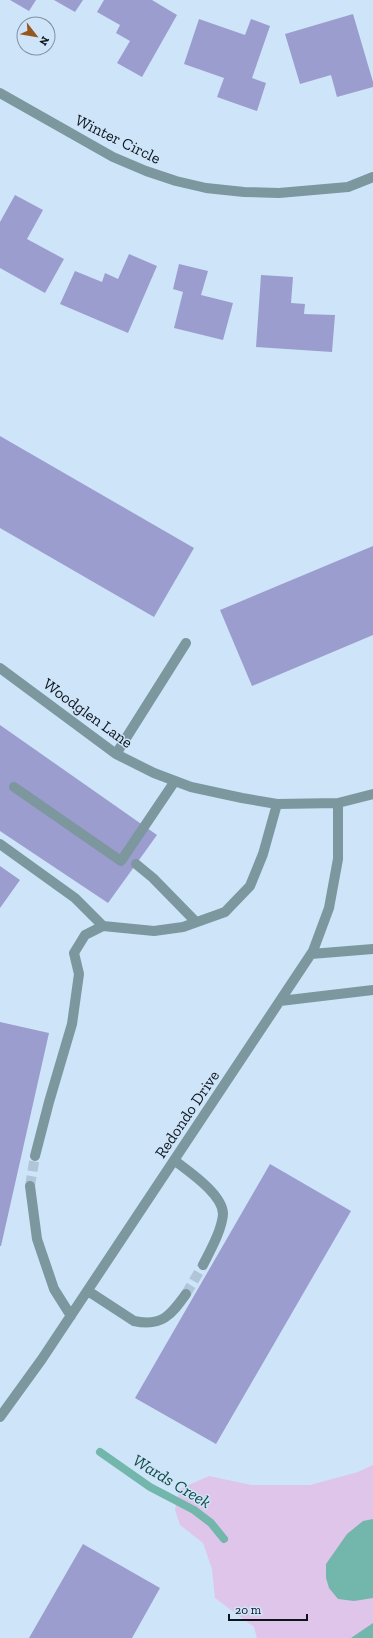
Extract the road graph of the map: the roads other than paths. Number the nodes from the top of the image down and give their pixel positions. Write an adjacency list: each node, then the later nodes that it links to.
1 (0, 92): 2 (street, Winter Circle)
2 (373, 177)
3 (186, 643): 5 (street)
4 (0, 668): 5 (street, Woodglen Lane)
5 (116, 754): 6 (street, Woodglen Lane)
6 (175, 781): 7 (street); 10 (street, Woodglen Lane)
7 (14, 787)
8 (373, 794): 9 (street, Woodglen Lane)
9 (338, 803): 10 (street, Woodglen Lane); 16 (street, Redondo Drive)
10 (278, 804): 13 (street)
11 (0, 844): 14 (street)
12 (136, 864): 13 (street)
13 (196, 922): 14 (street)
14 (103, 926): 19 (street)
15 (373, 949): 16 (street)
16 (311, 954): 18 (street, Redondo Drive)
17 (373, 990): 18 (street)
18 (280, 1001): 20 (street, Redondo Drive)
19 (35, 1156)
20 (174, 1160): 22 (street); 23 (street, Redondo Drive)
21 (30, 1186): 25 (street)
22 (203, 1265)
23 (88, 1290): 24 (street); 25 (street, Redondo Drive)
24 (186, 1294)
25 (71, 1316): 26 (street, Redondo Drive)
26 (0, 1417)

